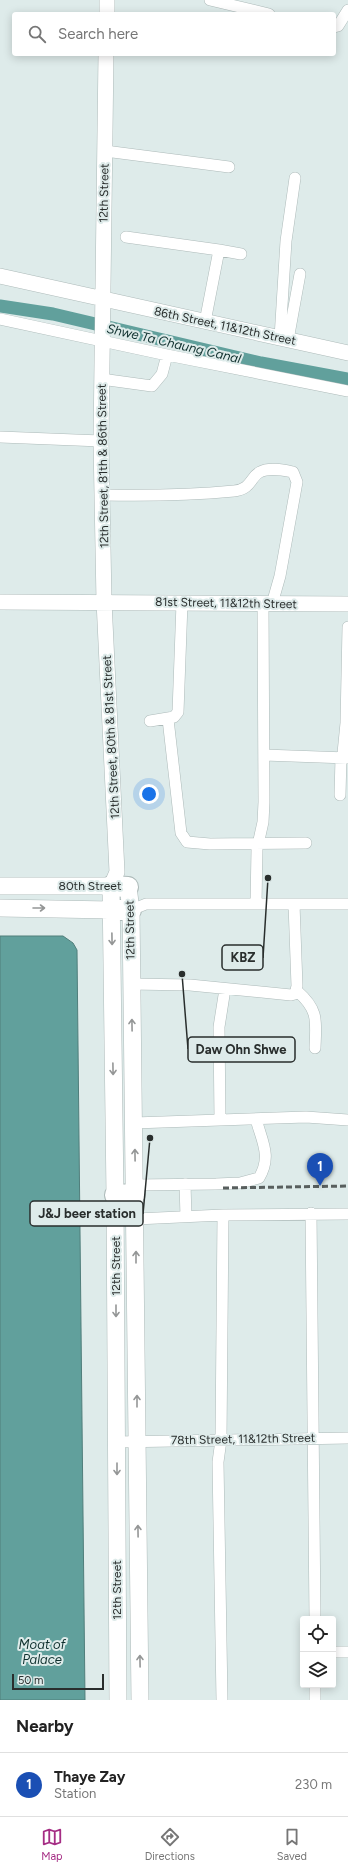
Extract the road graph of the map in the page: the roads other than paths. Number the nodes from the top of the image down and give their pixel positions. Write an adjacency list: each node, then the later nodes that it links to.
1 (107, 0): 4 (main road)
2 (210, 0): 5 (street)
3 (348, 10): 6 (street)
4 (107, 12)
5 (261, 12)
6 (336, 26)
7 (106, 56): 8 (main road, 12th Street)
8 (105, 151): 9 (street); 16 (main road, 12th Street)
9 (229, 167)
10 (296, 178): 20 (street)
11 (126, 237): 12 (street)
12 (219, 250): 13 (street); 18 (street)
13 (241, 254)
14 (300, 274): 20 (street)
15 (0, 276): 16 (main road, 86th Street, 11&12th Street)
16 (103, 299): 18 (main road, 86th Street, 11&12th Street); 19 (main road, 12th Street)
17 (0, 319): 19 (street)
18 (205, 322): 20 (main road, 86th Street, 11&12th Street)
19 (102, 330): 22 (street); 23 (main road, 12th Street, 81th & 86th Street)
20 (284, 339): 21 (main road, 86th Street, 11&12th Street)
21 (348, 353)
22 (167, 355): 23 (street); 24 (street)
23 (102, 379): 26 (main road, 12th Street, 81th & 86th Street)
24 (348, 391)
25 (0, 437): 26 (street)
26 (101, 441): 27 (main road, 12th Street, 81th & 86th Street)
27 (103, 495): 28 (main road, 12th Street, 81th & 86th Street); 31 (street)
28 (104, 601): 29 (main road, 81st Street, 11&12th Street); 30 (main road, 81st Street, 11&12th Street); 41 (main road, 12th Street, 80th & 81st Street)
29 (0, 602)
30 (182, 603): 31 (main road, 81st Street, 11&12th Street); 34 (street)
31 (268, 604): 32 (main road, 81st Street, 11&12th Street); 36 (street)
32 (348, 604)
33 (348, 627): 37 (street)
34 (168, 719): 35 (street); 39 (street)
35 (150, 721)
36 (264, 755): 37 (street); 39 (street)
37 (344, 758): 38 (street)
38 (340, 795)
39 (259, 842): 40 (street); 43 (street)
40 (306, 843)
41 (119, 882): 42 (main road, 80th Street); 46 (main road, 12th Street); 48 (main road, 12th Street)
42 (0, 886)
43 (256, 904): 44 (street); 46 (street)
44 (294, 904): 45 (street); 51 (street)
45 (348, 904)
46 (139, 907): 48 (highway, 80th Street); 49 (main road, 12th Street)
47 (0, 908): 48 (main road, 80th Street, one-way to 48)
48 (111, 910): 59 (main road, 12th Street, one-way to 59)
49 (131, 984): 50 (street); 56 (main road, 12th Street, one-way to 49)
50 (225, 989): 51 (street); 54 (street)
51 (297, 991): 52 (street)
52 (315, 1048)
53 (256, 1119): 54 (street); 55 (street); 57 (street)
54 (220, 1120): 56 (street)
55 (348, 1120)
56 (134, 1123): 58 (main road, 12th Street, one-way to 56)
57 (185, 1184): 58 (street); 63 (street)
58 (135, 1189): 59 (highway); 64 (main road, 12th Street)
59 (115, 1196): 69 (main road, 12th Street, one-way to 69)
60 (311, 1213): 61 (street); 62 (street); 65 (street)
61 (223, 1214): 63 (street); 67 (street)
62 (348, 1214)
63 (186, 1216): 64 (street)
64 (136, 1219): 68 (main road, 12th Street, one-way to 64)
65 (315, 1438): 66 (street, 78th Street, 11&12th Street); 67 (street, 78th Street, 11&12th Street); 70 (street)
66 (348, 1438)
67 (221, 1440): 68 (street, 78th Street, 11&12th Street); 76 (street)
68 (138, 1441): 69 (street, 78th Street, 11&12th Street); 75 (main road, 12th Street, one-way to 68)
69 (117, 1442): 74 (main road, 12th Street, one-way to 74)
70 (315, 1616)
71 (336, 1652): 72 (street)
72 (348, 1652)
73 (315, 1688): 77 (street)
74 (118, 1700)
75 (140, 1700)
76 (222, 1700)
77 (315, 1700)

